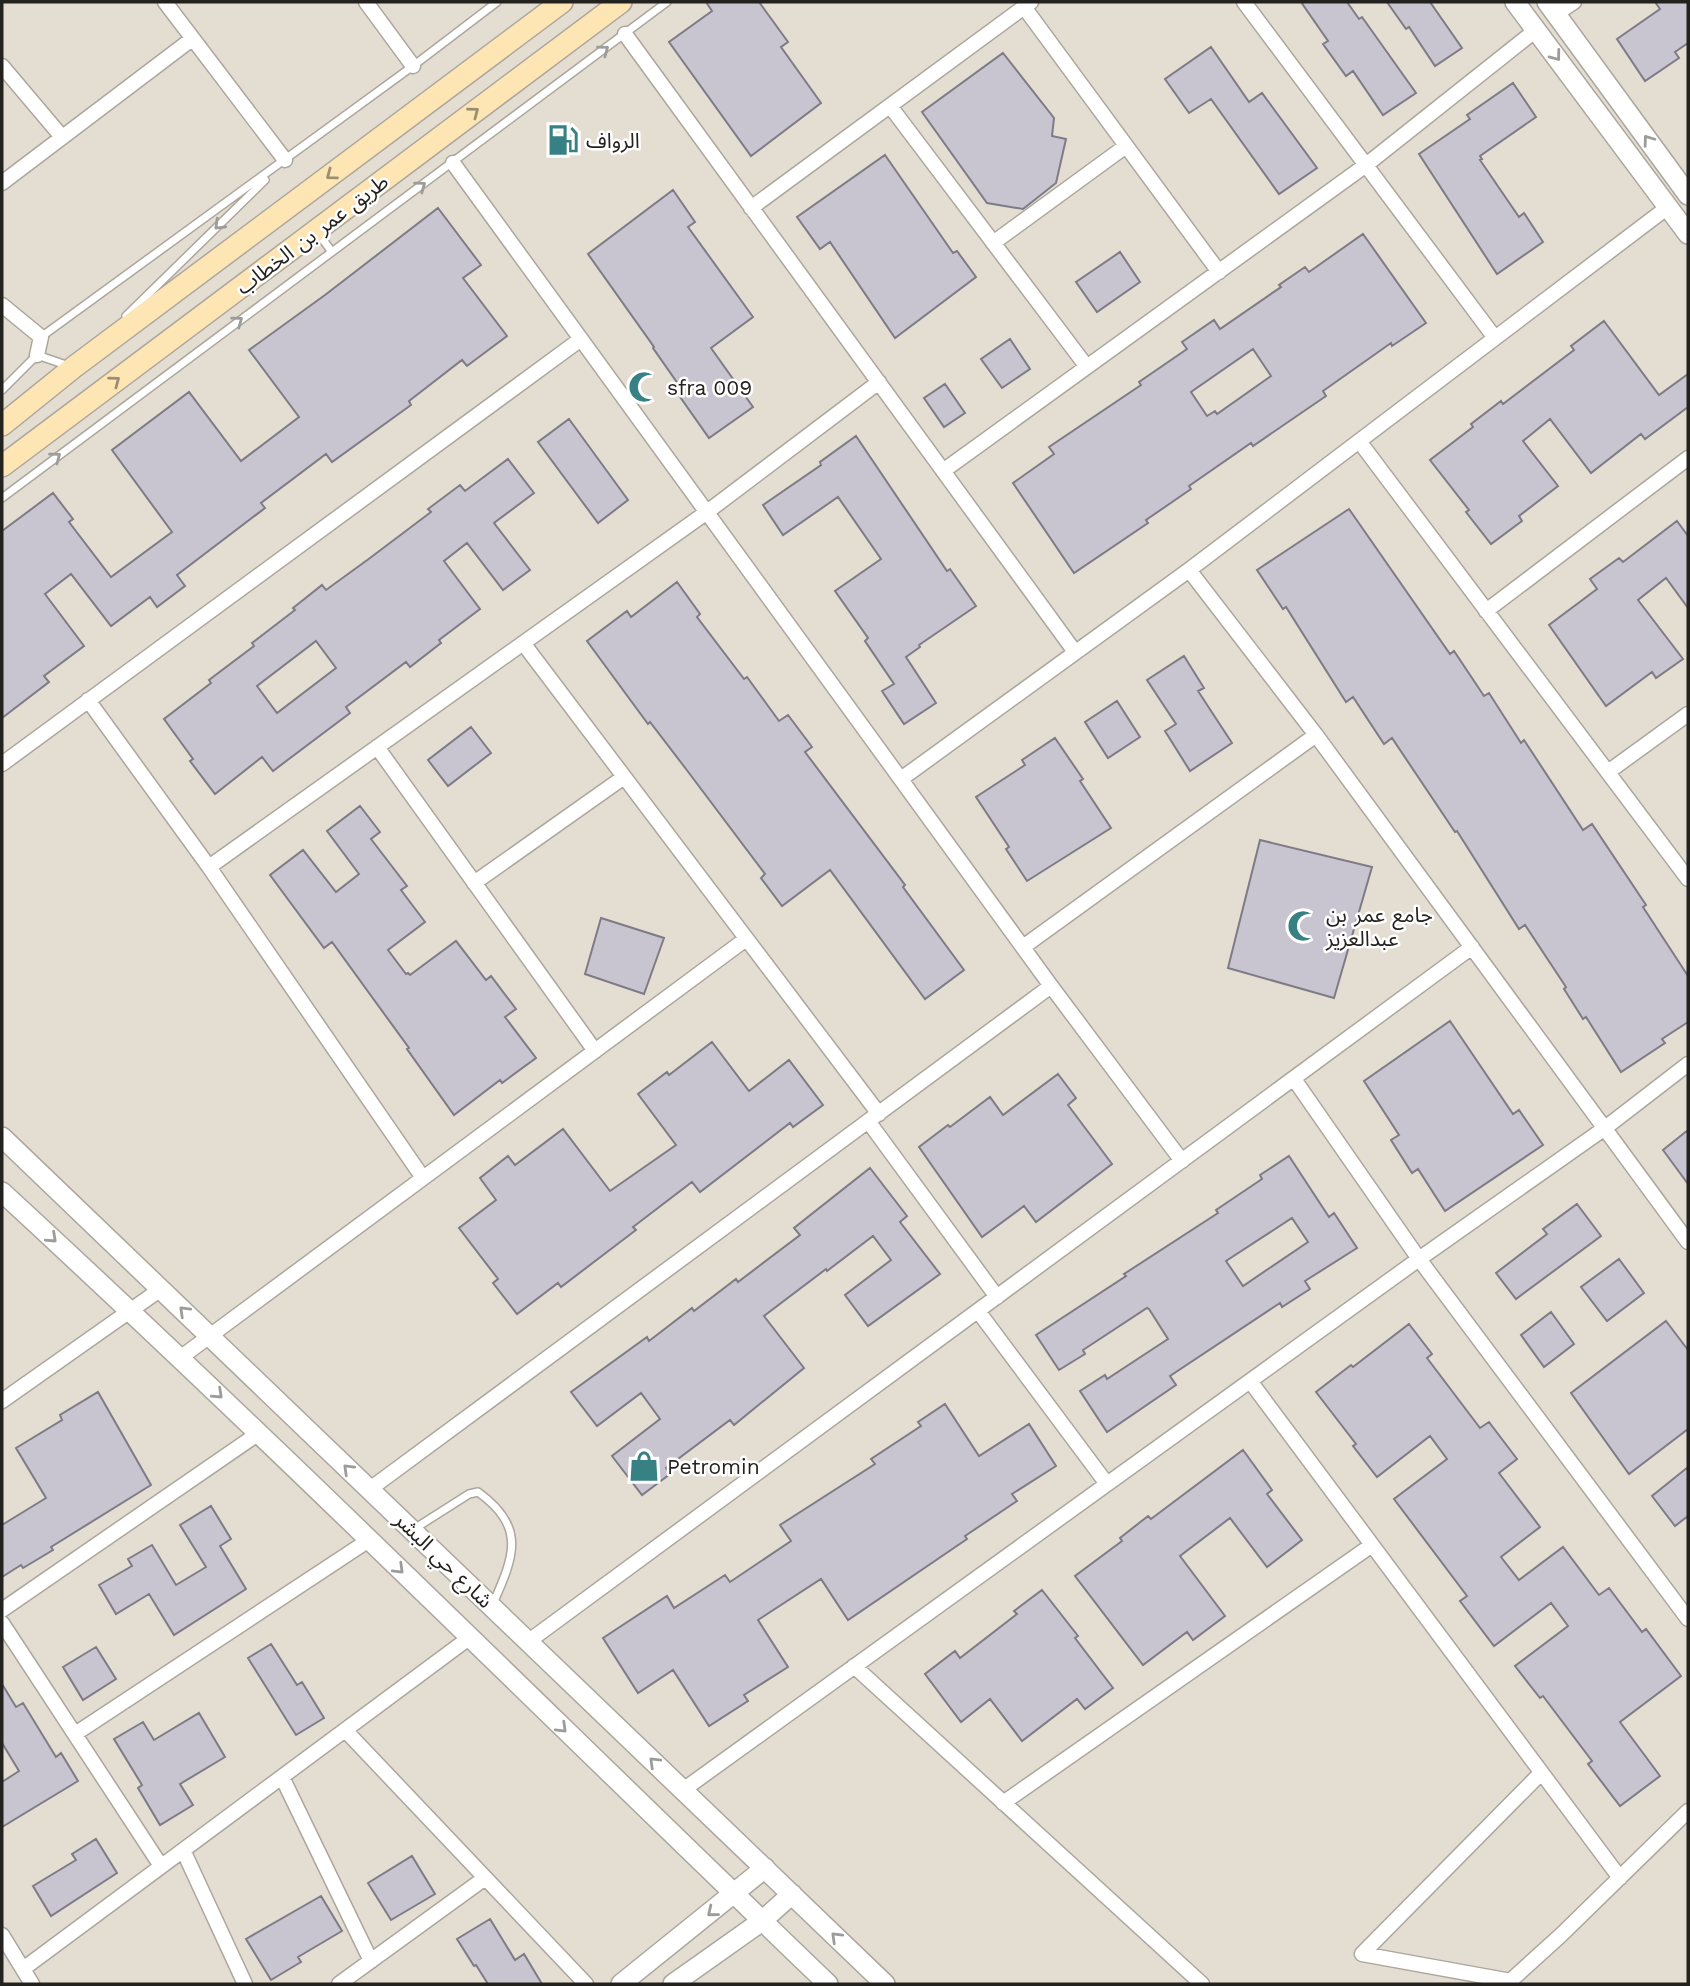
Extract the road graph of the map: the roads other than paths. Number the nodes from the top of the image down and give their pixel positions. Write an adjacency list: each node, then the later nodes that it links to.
1 (164, 2): 14 (street)
2 (366, 2): 16 (street)
3 (497, 2): 16 (lane)
4 (562, 2): 37 (main road, طريق عمر بن الخطاب, one-way to 37)
5 (621, 2): 27 (main road, طريق عمر بن الخطاب, one-way to 5)
6 (667, 2): 13 (lane)
7 (1244, 2): 22 (street)
8 (1515, 2): 12 (street)
9 (1574, 2): 11 (street)
10 (1027, 4): 17 (street); 19 (street)
11 (1551, 8): 24 (street, one-way to 11)
12 (1536, 30): 22 (street); 25 (street, one-way to 25)
13 (625, 34): 21 (lane, one-way to 13); 26 (street)
14 (192, 38): 18 (street); 20 (street)
15 (2, 66): 18 (street)
16 (413, 66): 20 (lane)
17 (890, 106): 26 (street); 29 (street)
18 (62, 137): 23 (street)
19 (1126, 146): 29 (street); 31 (street)
20 (285, 160): 33 (lane); 37 (lane, one-way to 37)
21 (453, 163): 30 (lane, one-way to 21); 35 (street)
22 (1366, 165): 31 (street); 34 (street)
23 (2, 183)
24 (1687, 191)
25 (1668, 206): 28 (street); 34 (street)
26 (751, 208): 39 (street)
27 (317, 231): 30 (lane); 44 (main road, طريق عمر بن الخطاب, one-way to 27)
28 (1688, 234)
29 (993, 243): 38 (street)
30 (331, 252): 46 (lane, one-way to 30)
31 (1219, 272): 38 (street)
32 (2, 304): 33 (street)
33 (41, 338): 36 (street)
34 (1495, 338): 42 (street)
35 (581, 339): 47 (street); 52 (street)
36 (37, 355): 37 (lane); 40 (lane)
37 (74, 367): 41 (main road, طريق عمر بن الخطاب)
38 (1087, 367): 45 (street)
39 (879, 382): 45 (street); 47 (street)
40 (2, 390)
41 (2, 425)
42 (1359, 441): 48 (street); 49 (street)
43 (1688, 457): 49 (street)
44 (2, 466)
45 (943, 471): 51 (street)
46 (2, 498)
47 (707, 512): 50 (street); 59 (street)
48 (1189, 570): 51 (street); 54 (street)
49 (1486, 611): 57 (street)
50 (523, 643): 55 (street); 58 (street)
51 (1075, 652): 59 (street)
52 (88, 701): 56 (street); 60 (street)
53 (1688, 714): 57 (street)
54 (1316, 735): 64 (street); 65 (street)
55 (377, 747): 60 (street); 62 (street)
56 (2, 764)
57 (1608, 772): 61 (street)
58 (624, 777): 62 (street); 63 (street)
59 (901, 779): 64 (street)
60 (209, 867): 74 (street)
61 (1688, 877)
62 (474, 883): 67 (street)
63 (746, 939): 67 (street); 70 (street)
64 (1023, 947): 66 (street)
65 (1472, 947): 69 (street); 71 (street)
66 (1051, 986): 70 (street); 73 (street)
67 (595, 1051): 74 (street)
68 (1688, 1064): 71 (street)
69 (1294, 1079): 73 (street); 77 (street)
70 (873, 1118): 79 (street); 88 (street)
71 (1605, 1128): 76 (street); 77 (street)
72 (2, 1137): 78 (street, شارع حي البشر)
73 (1182, 1161): 79 (street)
74 (423, 1178): 82 (street)
75 (2, 1192): 80 (street, one-way to 80)
76 (1688, 1242)
77 (1419, 1259): 84 (street); 94 (street)
78 (161, 1289): 80 (street); 82 (street, شارع حي البشر, one-way to 78)
79 (996, 1297): 81 (street)
80 (131, 1311): 83 (street); 85 (street)
81 (978, 1311): 87 (street); 97 (street)
82 (209, 1335): 83 (street); 88 (street, شارع حي البشر, one-way to 82)
83 (180, 1358): 86 (street, one-way to 86)
84 (1250, 1381): 87 (street); 91 (street)
85 (2, 1401)
86 (259, 1433): 90 (street); 93 (street)
87 (1107, 1484): 98 (street)
88 (370, 1489): 89 (street, شارع حي البشر)
89 (412, 1530): 92 (street, شارع حي البشر); 92 (lane)
90 (369, 1540): 96 (street, one-way to 96); 100 (street)
91 (1373, 1545): 101 (street); 104 (street)
92 (492, 1606): 97 (street, شارع حي البشر)
93 (2, 1610)
94 (1688, 1619)
95 (2, 1623): 100 (street)
96 (469, 1638): 99 (street); 112 (street, one-way to 112)
97 (529, 1641): 103 (street, شارع حي البشر, one-way to 97)
98 (854, 1667): 103 (street); 104 (street)
99 (345, 1730): 102 (street); 109 (street)
100 (75, 1734): 107 (street)
101 (1541, 1773): 110 (street); 117 (street)
102 (282, 1777): 106 (street); 115 (street)
103 (682, 1790): 108 (street, شارع حي البشر)
104 (1003, 1803): 126 (street)
105 (1688, 1811): 110 (street)
106 (183, 1850): 107 (street); 119 (street)
107 (162, 1866): 116 (street)
108 (765, 1868): 111 (street, شارع حي البشر); 112 (street)
109 (485, 1878): 115 (street); 121 (street)
110 (1620, 1878): 117 (street)
111 (792, 1894): 113 (street); 125 (street, شارع حي البشر, one-way to 111)
112 (734, 1895): 113 (street); 122 (street, one-way to 122)
113 (762, 1921): 123 (street); 124 (street)
114 (2, 1935): 116 (street)
115 (371, 1961): 120 (street)
116 (23, 1969): 118 (street)
117 (1509, 1982)
118 (32, 1984)
119 (246, 1984)
120 (339, 1984)
121 (586, 1984)
122 (621, 1984)
123 (673, 1984)
124 (828, 1984)
125 (885, 1984)
126 (1202, 1984)

